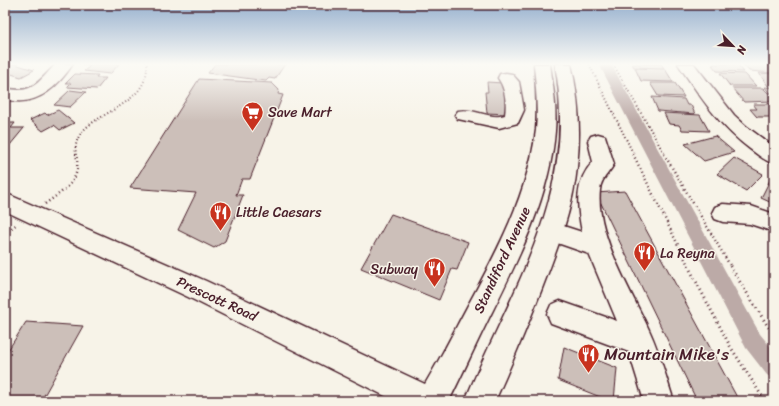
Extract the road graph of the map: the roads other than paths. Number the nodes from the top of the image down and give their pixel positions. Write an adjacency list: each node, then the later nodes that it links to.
1 (46, 83): 7 (main road)
2 (511, 83): 9 (main road)
3 (545, 83): 20 (main road, Standiford Avenue)
4 (557, 83): 8 (main road)
5 (567, 83): 8 (main road)
6 (700, 83): 11 (main road)
7 (5, 93)
8 (569, 106): 15 (main road)
9 (464, 115)
10 (598, 141): 16 (main road)
11 (774, 156)
12 (5, 201): 19 (main road, Prescott Road)
13 (723, 213): 14 (main road)
14 (774, 223)
15 (551, 231): 16 (main road); 21 (main road)
16 (598, 247): 18 (main road)
17 (560, 314): 18 (main road)
18 (640, 342): 22 (main road)
19 (427, 401)
20 (433, 401)
21 (480, 401)
22 (659, 401)

